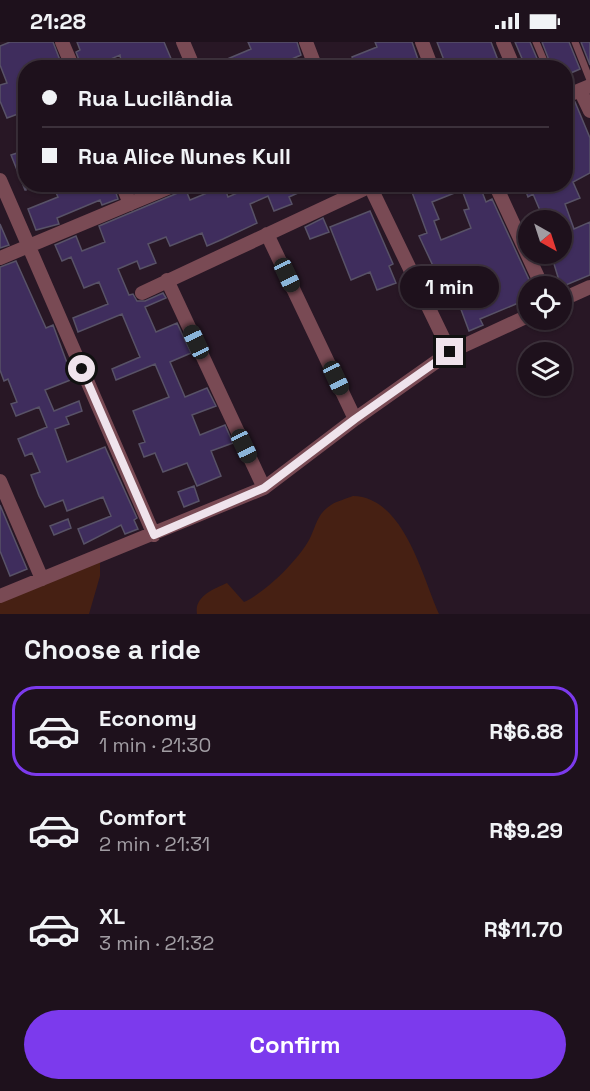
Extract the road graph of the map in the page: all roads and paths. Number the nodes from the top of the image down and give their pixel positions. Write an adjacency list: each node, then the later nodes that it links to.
1 (62, 42): 8 (street)
2 (183, 42): 9 (street)
3 (306, 42): 10 (street)
4 (422, 42): 11 (street)
5 (503, 42): 12 (street)
6 (536, 42): 13 (lane)
7 (575, 42): 14 (lane)
8 (70, 60)
9 (191, 60)
10 (313, 60)
11 (429, 60)
12 (511, 60)
13 (544, 60)
14 (587, 85): 15 (street); 16 (street)
15 (573, 92)
16 (590, 111)
17 (0, 180): 25 (street)
18 (125, 192): 23 (street)
19 (158, 192): 23 (street)
20 (356, 192): 24 (street)
21 (374, 192): 33 (street)
22 (499, 192): 27 (street)
23 (130, 204): 25 (street)
24 (267, 234): 28 (street); 34 (street)
25 (28, 245): 26 (street); 37 (street)
26 (0, 258)
27 (537, 276)
28 (167, 280): 30 (street); 36 (street)
29 (590, 287): 31 (street)
30 (142, 293)
31 (572, 295)
32 (518, 321): 33 (street)
33 (450, 352): 34 (street)
34 (355, 419): 36 (street)
35 (0, 481): 38 (street)
36 (264, 488): 37 (street)
37 (154, 535): 38 (street)
38 (42, 579): 39 (street)
39 (0, 596)

